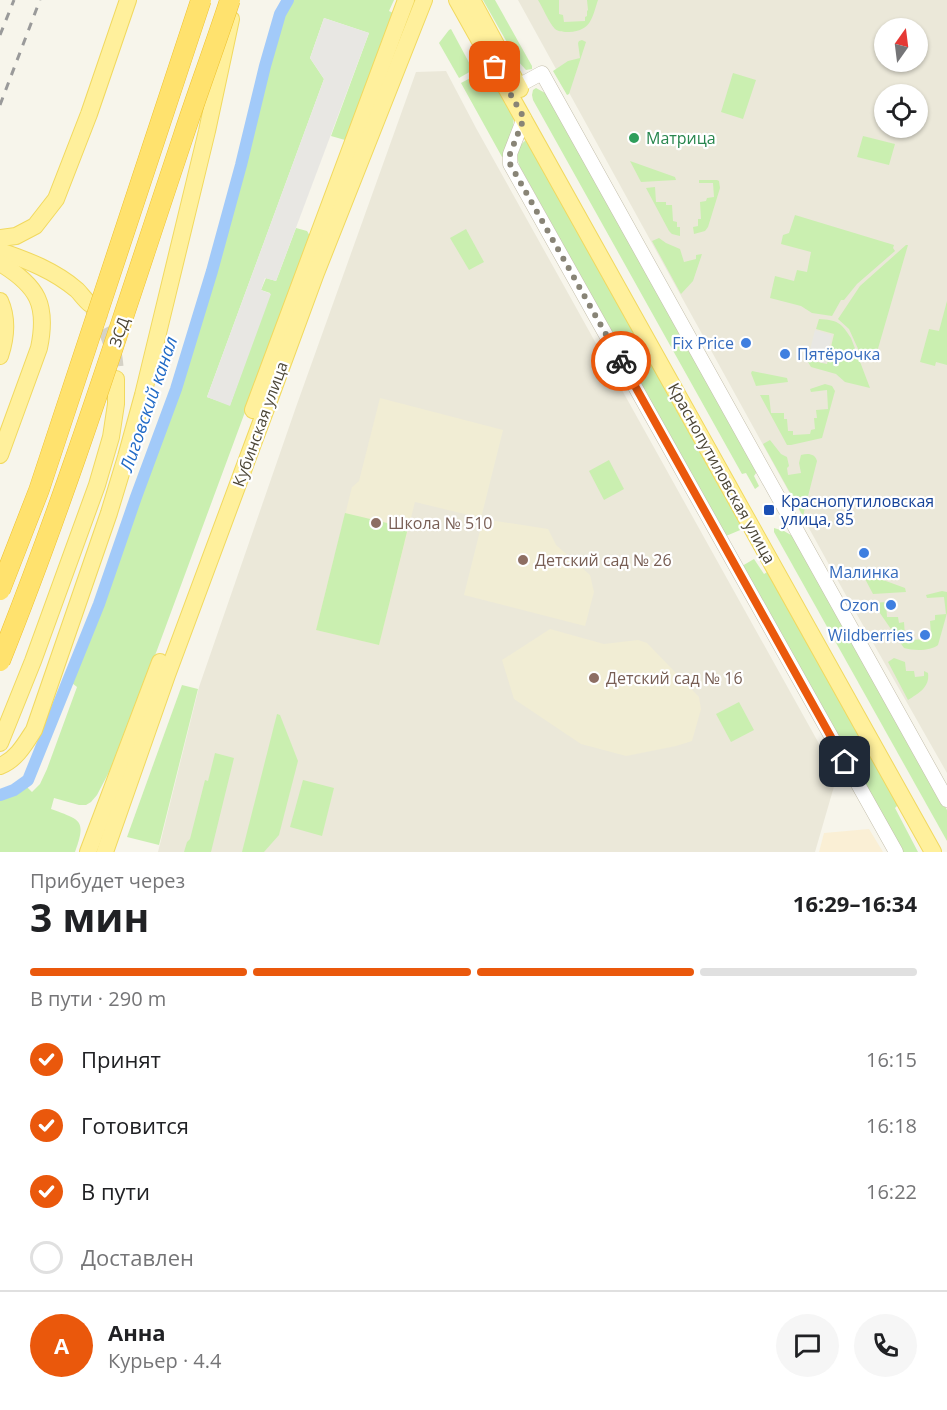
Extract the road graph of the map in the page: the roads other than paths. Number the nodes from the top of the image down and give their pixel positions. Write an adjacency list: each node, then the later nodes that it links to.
1 (128, 0): 10 (main road)
2 (201, 0): 18 (highway, ЗСД, bridge)
3 (232, 0): 19 (highway, ЗСД, bridge); 20 (main road)
4 (406, 0): 24 (main road, Кубинская улица)
5 (424, 0): 25 (main road, Кубинская улица)
6 (457, 0): 9 (main road, Краснопутиловская улица)
7 (472, 0): 8 (main road, Краснопутиловская улица)
8 (518, 86): 23 (street); 28 (main road, Краснопутиловская улица)
9 (524, 118): 26 (street); 27 (main road, Краснопутиловская улица)
10 (0, 238)
11 (0, 251): 14 (main road)
12 (0, 263): 17 (main road)
13 (0, 301): 15 (main road)
14 (90, 304)
15 (0, 356)
16 (116, 379): 21 (main road)
17 (0, 455)
18 (0, 590)
19 (0, 661)
20 (44, 701): 21 (main road); 22 (main road)
21 (2, 745)
22 (0, 766)
23 (947, 800)
24 (88, 852)
25 (105, 852)
26 (896, 852)
27 (933, 852)
28 (946, 852)

